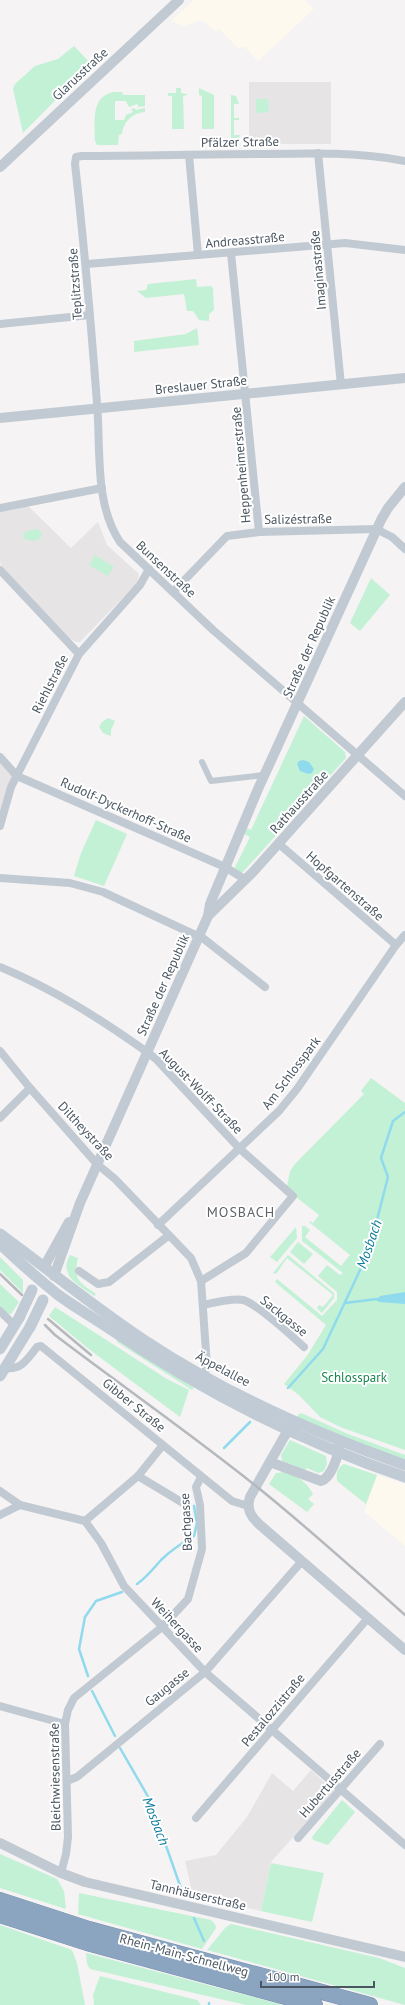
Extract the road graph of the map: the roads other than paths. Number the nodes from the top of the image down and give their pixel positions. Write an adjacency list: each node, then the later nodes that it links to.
1 (179, 0): 6 (street, Glarusstraße)
2 (318, 154): 3 (street, Pfälzer Straße); 5 (street, Pfälzer Straße); 7 (street, Imaginastraße)
3 (189, 155): 4 (street, Pfälzer Straße); 10 (street)
4 (76, 157): 11 (street, Teplitzstraße)
5 (405, 161)
6 (0, 167)
7 (328, 245): 8 (street, Andreasstraße); 9 (street, Andreasstraße); 15 (street, Imaginastraße)
8 (405, 250)
9 (231, 253): 10 (street, Andreasstraße); 16 (street, Heppenheimerstraße)
10 (198, 255): 11 (street, Andreasstraße)
11 (86, 264): 12 (street, Teplitzstraße)
12 (90, 315): 13 (street); 17 (street, Teplitzstraße)
13 (0, 324)
14 (405, 378): 15 (street, Breslauer Straße)
15 (341, 385): 16 (street, Breslauer Straße)
16 (246, 394): 17 (street, Breslauer Straße); 23 (street, Heppenheimerstraße)
17 (98, 409): 18 (street, Breslauer Straße); 20 (street, Bunsenstraße)
18 (0, 418)
19 (405, 487): 22 (street, Straße der Republik)
20 (102, 488): 21 (street); 26 (street, Bunsenstraße)
21 (0, 508)
22 (376, 529): 23 (street, Salizéstraße); 24 (street); 30 (street, Straße der Republik)
23 (259, 532): 27 (street, Salizéstraße)
24 (405, 549)
25 (0, 570): 28 (street)
26 (149, 570): 27 (street, Bunsenstraße); 28 (street, Riehlstraße)
27 (173, 592): 30 (street, Bunsenstraße)
28 (79, 654): 35 (street, Riehlstraße)
29 (405, 702): 31 (street, Rathausstraße)
30 (298, 704): 31 (street, Bunsenstraße); 34 (street, Straße der Republik)
31 (358, 756): 36 (street, Bunsenstraße); 38 (street, Rathausstraße)
32 (0, 757): 35 (street, Rudolf-Dyckerhoff-Straße)
33 (202, 762): 34 (street)
34 (264, 775): 39 (street, Straße der Republik)
35 (17, 776): 37 (street, Riehlstraße); 39 (street, Rudolf-Dyckerhoff-Straße)
36 (405, 796)
37 (0, 826)
38 (279, 844): 41 (street, Rathausstraße); 45 (street, Hopfgartenstraße)
39 (225, 867): 41 (street, Rudolf-Dyckerhoff-Straße); 42 (street, Straße der Republik)
40 (0, 878): 44 (street)
41 (246, 880): 42 (street, Rathausstraße)
42 (208, 916): 44 (street, Straße der Republik)
43 (405, 935): 45 (street, Am Schlosspark)
44 (199, 936): 47 (street); 49 (street, Straße der Republik)
45 (396, 945): 52 (street, Am Schlosspark)
46 (0, 967): 49 (street, August-Wolff-Straße)
47 (265, 987)
48 (0, 1050): 50 (street, Diltheystraße)
49 (147, 1052): 52 (street, August-Wolff-Straße); 53 (street, Straße der Republik)
50 (30, 1088): 51 (street); 53 (street, Diltheystraße)
51 (0, 1118)
52 (240, 1149): 55 (street, Am Schlosspark); 63 (street, August-Wolff-Straße)
53 (97, 1164): 54 (street, Straße der Republik); 55 (street, Diltheystraße)
54 (80, 1203): 59 (street, Straße der Republik); 61 (street, Straße der Republik)
55 (158, 1225): 57 (street, Diltheystraße)
56 (0, 1234): 59 (main road, Äppelallee)
57 (168, 1236): 60 (street); 63 (street, Diltheystraße)
58 (0, 1244): 62 (main road, Äppelallee)
59 (44, 1267): 61 (main road, Äppelallee); 62 (main road)
60 (79, 1271)
61 (54, 1276): 64 (main road); 71 (main road, Äppelallee)
62 (38, 1279): 64 (main road, Äppelallee); 67 (main road, bridge)
63 (202, 1281): 65 (street)
64 (49, 1288): 70 (main road, bridge); 71 (main road, Äppelallee)
65 (203, 1306): 68 (street, Sackgasse); 71 (street)
66 (0, 1311): 67 (street)
67 (18, 1320): 69 (main road)
68 (304, 1347)
69 (0, 1349)
70 (3, 1372): 75 (street, Gibber Straße)
71 (202, 1381): 72 (main road, Äppelallee); 73 (main road, Äppelallee)
72 (310, 1428): 73 (street); 74 (main road, Äppelallee)
73 (288, 1430): 76 (main road, Äppelallee); 77 (street)
74 (337, 1439): 76 (street); 78 (main road, Äppelallee)
75 (163, 1445): 79 (street); 80 (street, Gibber Straße)
76 (338, 1452): 77 (street); 81 (main road, Äppelallee)
77 (270, 1462): 85 (street)
78 (405, 1465)
79 (138, 1476): 83 (street); 87 (street)
80 (201, 1477): 85 (street, Gibber Straße); 90 (street, Bachgasse)
81 (405, 1477)
82 (0, 1491): 84 (street)
83 (183, 1504)
84 (20, 1505): 86 (street); 87 (street)
85 (248, 1506): 88 (street)
86 (0, 1515)
87 (85, 1521): 90 (street, Weihergasse)
88 (302, 1561): 89 (street); 92 (street, Gaugasse)
89 (368, 1618): 91 (street); 95 (street, Pestalozzistraße)
90 (162, 1626): 92 (street, Weihergasse); 94 (street, Bleichwiesenstraße)
91 (405, 1650)
92 (204, 1672): 95 (street, Weihergasse); 97 (street, Gaugasse)
93 (0, 1706): 94 (street)
94 (66, 1724): 97 (street, Bleichwiesenstraße)
95 (272, 1731): 98 (street, Weihergasse); 99 (street, Pestalozzistraße)
96 (380, 1744): 98 (street, Hubertusstraße)
97 (66, 1781): 103 (street, Bleichwiesenstraße)
98 (341, 1789): 100 (street, Hubertusstraße); 102 (street, Weihergasse)
99 (196, 1818)
100 (298, 1838)
101 (0, 1843): 103 (street, Tannhäuserstraße)
102 (405, 1845)
103 (61, 1873): 105 (street, Tannhäuserstraße)
104 (1, 1908): 106 (highway, Rhein-Main-Schnellweg)
105 (402, 1957)
106 (222, 1973): 107 (highway, Rhein-Main-Schnellweg); 108 (highway, Rhein-Main-Schnellweg)
107 (315, 2005)
108 (370, 2005)

